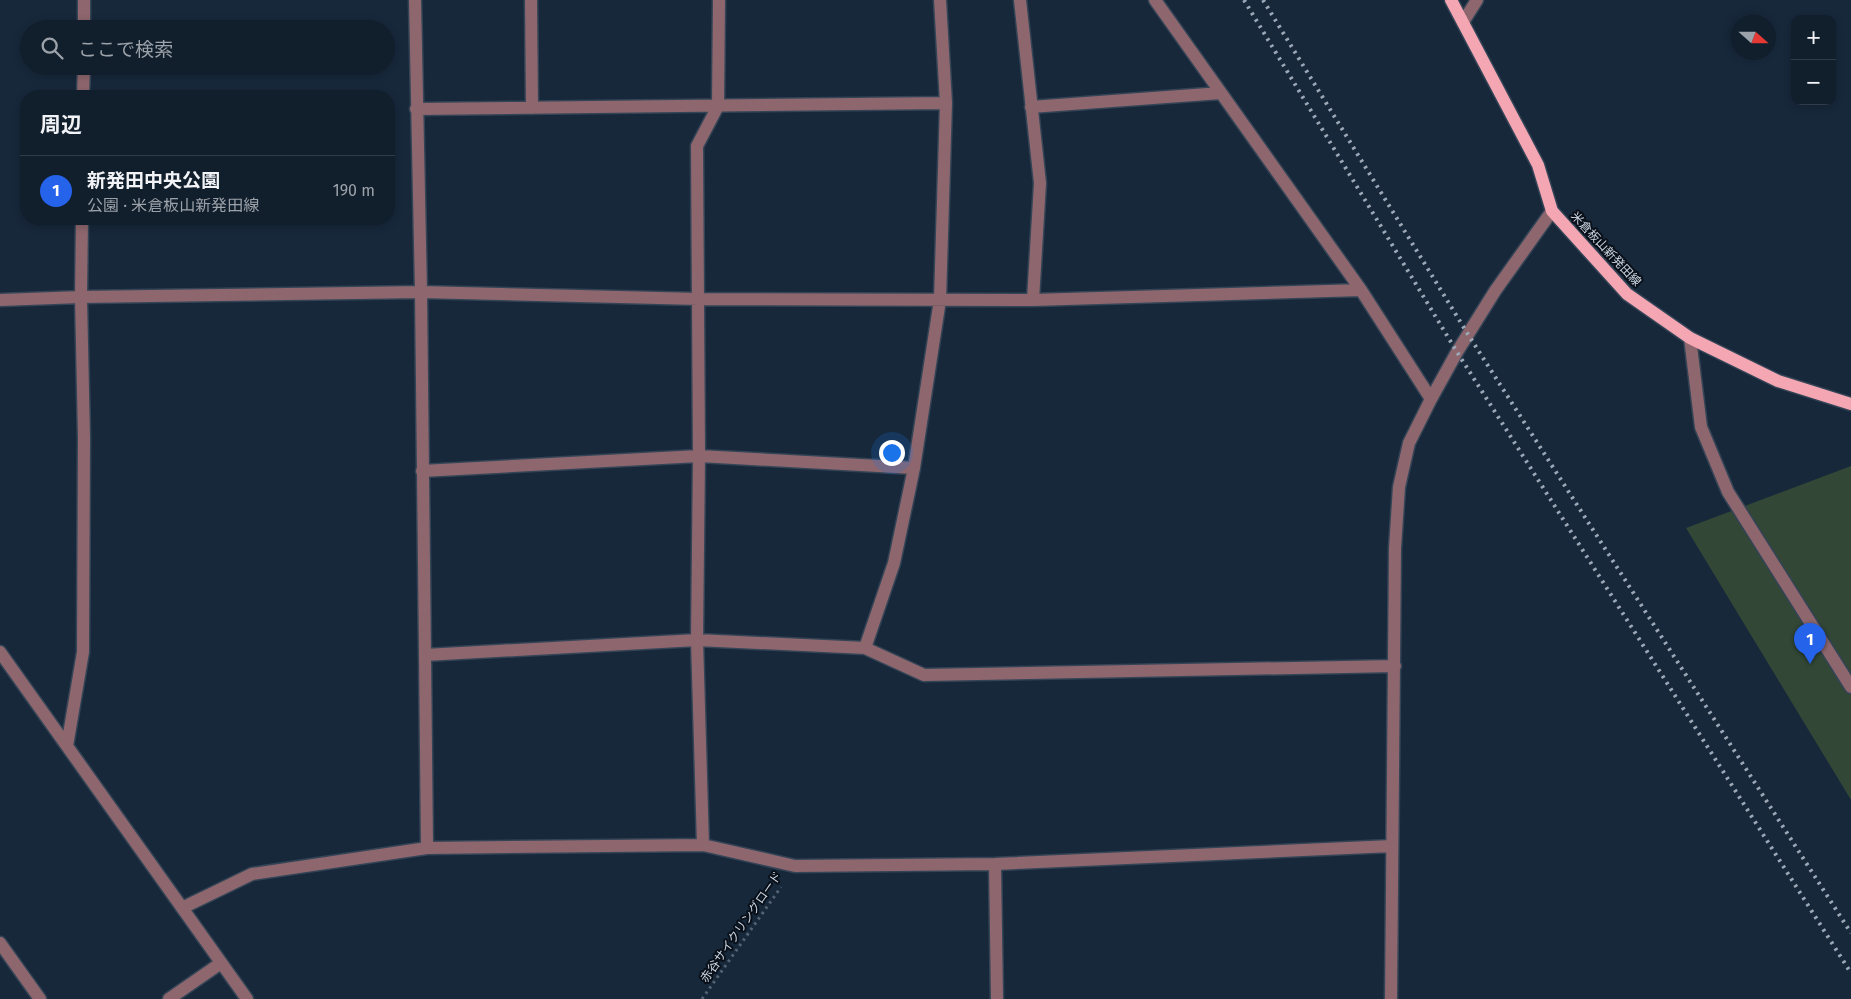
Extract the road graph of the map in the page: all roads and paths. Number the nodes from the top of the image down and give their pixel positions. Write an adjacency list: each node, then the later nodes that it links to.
1 (84, 0): 10 (street)
2 (415, 0): 19 (street)
3 (531, 0): 18 (street)
4 (719, 0): 16 (street)
5 (940, 0): 15 (street)
6 (1020, 0): 17 (street)
7 (1155, 0): 14 (street)
8 (1451, 0): 11 (main road, 米倉板山新発田線)
9 (1477, 0): 11 (street)
10 (84, 20)
11 (1463, 22): 20 (main road, 米倉板山新発田線)
12 (84, 75): 13 (street)
13 (83, 90)
14 (1221, 93): 17 (street); 22 (street)
15 (946, 103): 16 (street); 27 (street)
16 (718, 106): 18 (street); 25 (street)
17 (1032, 107): 28 (street)
18 (532, 108): 19 (street)
19 (416, 109): 23 (street)
20 (1552, 211): 29 (main road, 米倉板山新発田線); 30 (street)
21 (82, 225): 24 (street)
22 (1361, 290): 28 (street); 30 (street)
23 (421, 292): 24 (street); 25 (street); 34 (street)
24 (81, 296): 26 (street); 41 (street)
25 (699, 299): 27 (street); 32 (street)
26 (0, 300)
27 (940, 300): 28 (street); 33 (street)
28 (1033, 300)
29 (1690, 338): 31 (main road, 米倉板山新発田線); 40 (street)
30 (1431, 398): 39 (street)
31 (1851, 404)
32 (699, 456): 33 (street); 34 (street); 35 (street)
33 (914, 468): 36 (street)
34 (422, 471): 38 (street)
35 (698, 640): 36 (street); 38 (street); 42 (street)
36 (865, 648): 39 (street)
37 (0, 652): 41 (street)
38 (425, 655): 44 (street)
39 (1394, 666): 43 (street)
40 (1851, 688)
41 (67, 746): 47 (street)
42 (703, 845): 44 (street); 46 (street)
43 (1392, 846): 45 (street); 55 (street)
44 (427, 848): 47 (street)
45 (995, 864): 46 (street); 54 (street)
46 (795, 866): 53 (path, 赤谷サイクリングロード)
47 (182, 908): 49 (street)
48 (0, 943): 50 (street)
49 (221, 962): 51 (street); 52 (street)
50 (40, 999)
51 (169, 999)
52 (247, 999)
53 (702, 999)
54 (997, 999)
55 (1391, 999)

